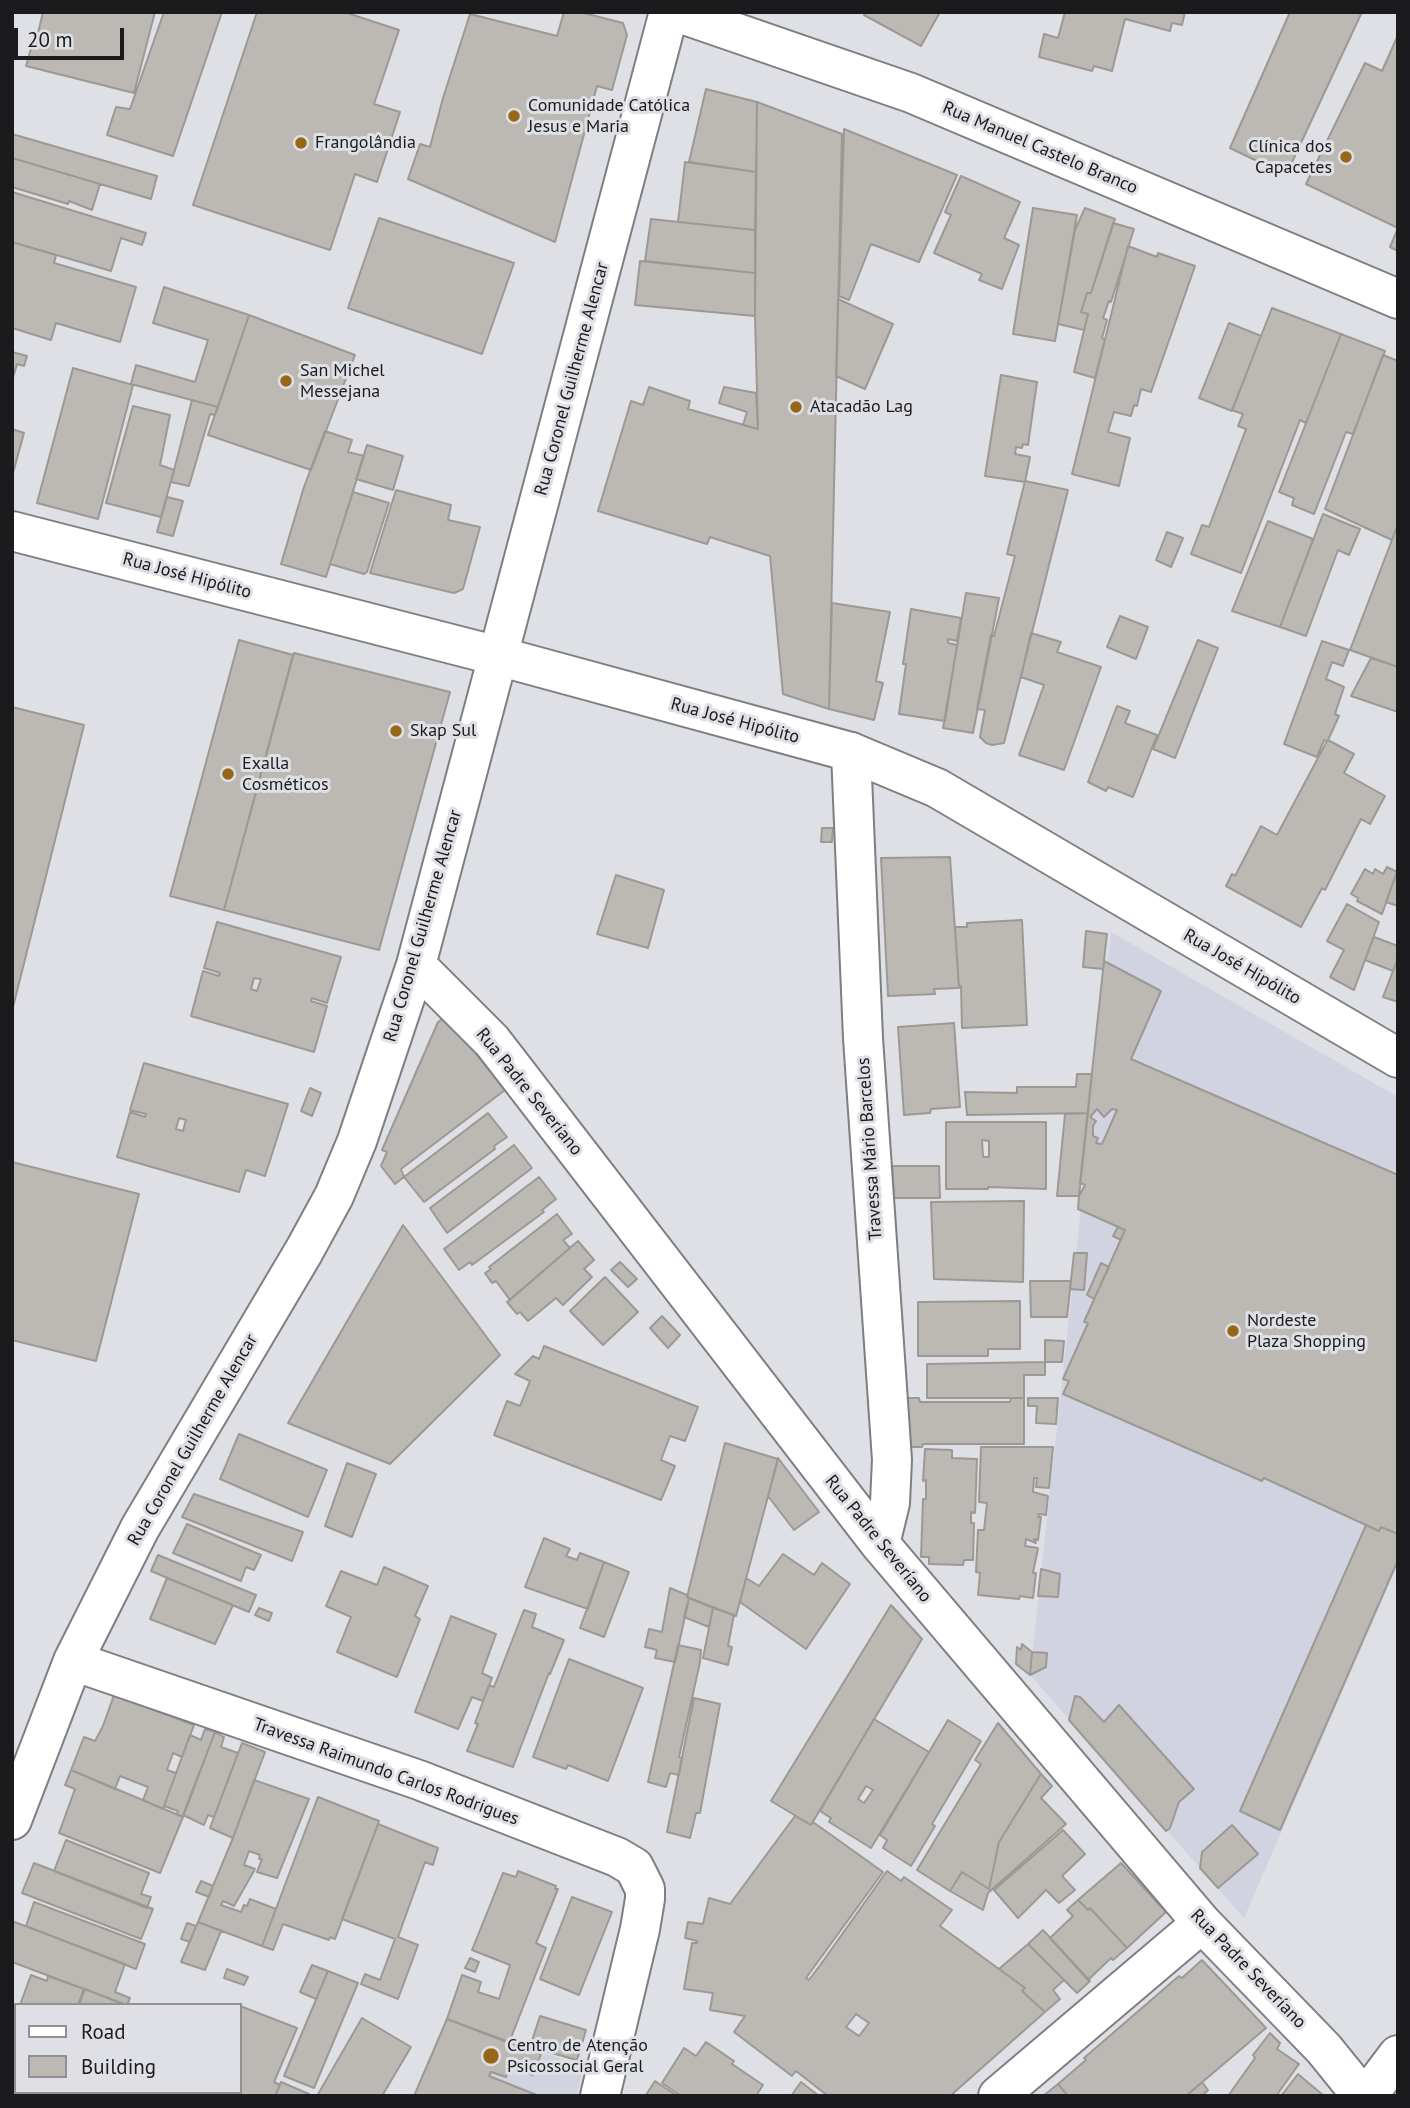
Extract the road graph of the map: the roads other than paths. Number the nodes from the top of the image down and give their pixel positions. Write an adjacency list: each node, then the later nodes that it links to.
1 (669, 12): 5 (street, Rua Coronel Guilherme Alencar)
2 (676, 12): 3 (street, Rua Manuel Castelo Branco)
3 (1398, 299)
4 (12, 531): 5 (street, Rua José Hipólito)
5 (498, 656): 6 (street, Rua José Hipólito); 7 (street, Rua Coronel Guilherme Alencar)
6 (851, 752): 8 (street, Rua José Hipólito); 9 (street, Travessa Mário Barcelos)
7 (416, 965): 9 (street, Rua Padre Severíano); 10 (street, Rua Coronel Guilherme Alencar)
8 (1398, 1058)
9 (880, 1544): 12 (street, Rua Padre Severíano)
10 (73, 1661): 11 (street, Rua Coronel Guilherme Alencar); 14 (street, Travessa Raimundo Carlos Rodrigues)
11 (12, 1820)
12 (1202, 1923): 15 (street); 16 (street, Rua Padre Severíano)
13 (1398, 2055): 16 (street)
14 (600, 2096)
15 (998, 2096)
16 (1364, 2096)

